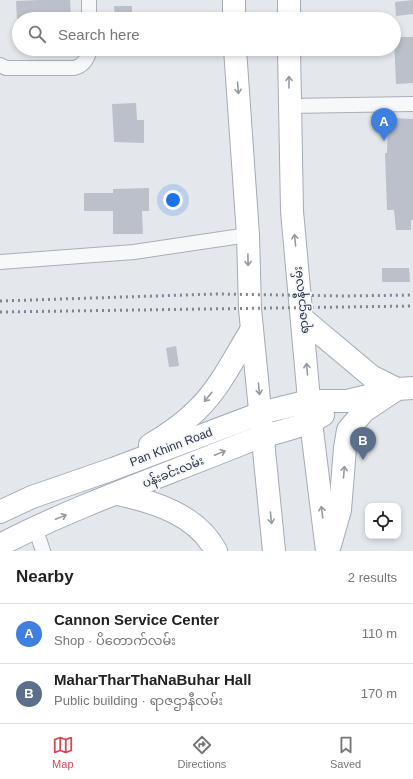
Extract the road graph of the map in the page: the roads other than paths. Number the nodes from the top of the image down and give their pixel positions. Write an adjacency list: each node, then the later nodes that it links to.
1 (89, 0): 4 (street)
2 (234, 0): 5 (main road)
3 (289, 0): 6 (main road)
4 (89, 12)
5 (234, 12)
6 (289, 12)
7 (88, 56): 10 (street)
8 (235, 56): 13 (main road, one-way to 13)
9 (289, 56): 12 (main road, ရာဇဌာနီလမ်း, one-way to 9)
10 (0, 65)
11 (413, 104): 12 (street)
12 (290, 106): 15 (main road, ရာဇဌာနီလမ်း, one-way to 12)
13 (248, 235): 14 (street); 16 (main road, one-way to 16)
14 (0, 262)
15 (303, 319): 17 (main road); 18 (main road, ရာဇဌာနီလမ်း, one-way to 15)
16 (252, 329): 20 (main road, one-way to 20); 23 (main road, one-way to 23)
17 (405, 389): 19 (main road); 31 (main road, one-way to 17)
18 (309, 400): 19 (main road, Pan Khinn Road); 20 (main road, Pan Khinn Road); 21 (main road, ရာဇဌာနီလမ်း)
19 (347, 401): 21 (main road, ပန်းခင်းလမ်း)
20 (261, 413): 22 (main road); 23 (main road, Pan Khinn Road)
21 (311, 422): 22 (main road, ပန်းခင်းလမ်း); 31 (main road, ရာဇဌာနီလမ်း, one-way to 21)
22 (262, 436): 24 (main road, ပန်းခင်းလမ်း, one-way to 22); 30 (main road, one-way to 30)
23 (113, 469): 25 (main road, Pan Khinn Road)
24 (118, 494): 26 (main road, ပန်းခင်းလမ်း, one-way to 24); 29 (main road)
25 (0, 512)
26 (36, 527): 27 (main road, ပန်းခင်းလမ်း); 28 (street)
27 (0, 545)
28 (43, 551)
29 (216, 551)
30 (274, 551)
31 (328, 551)

